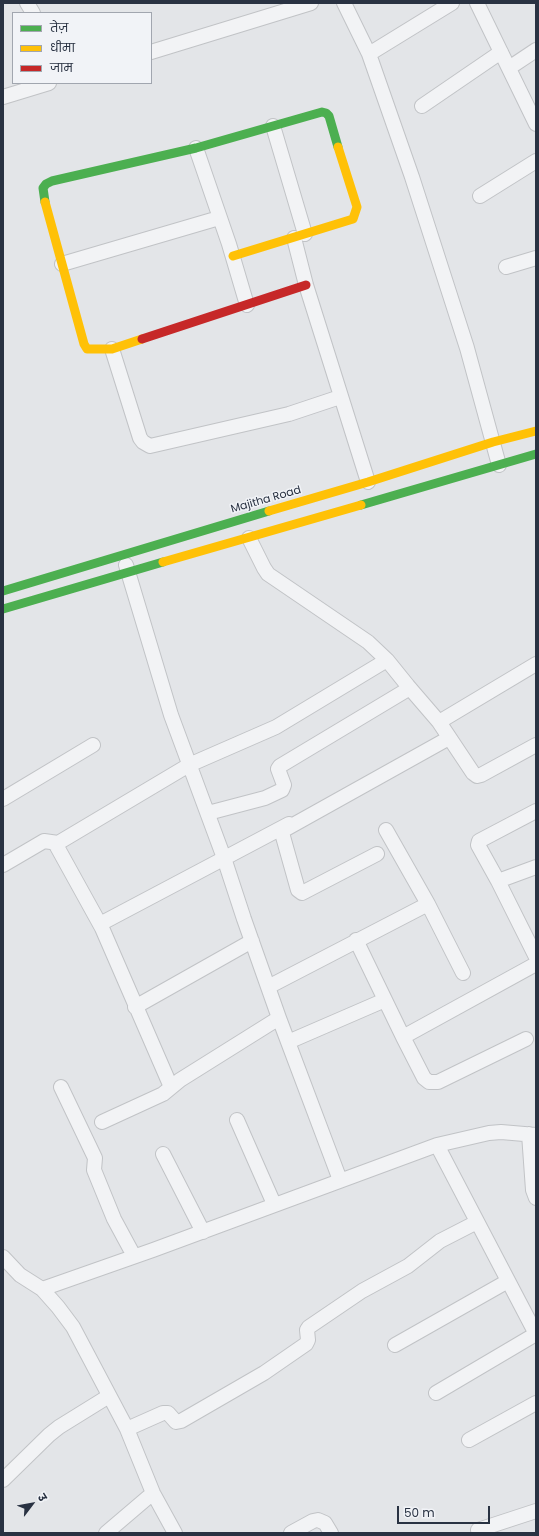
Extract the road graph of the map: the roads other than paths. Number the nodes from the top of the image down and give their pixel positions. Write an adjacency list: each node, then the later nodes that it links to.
1 (27, 3): 6 (street)
2 (311, 3): 8 (street)
3 (344, 3): 10 (street)
4 (452, 3): 10 (street)
5 (477, 3): 9 (street)
6 (32, 12)
7 (536, 50): 11 (street)
8 (152, 52)
9 (501, 52): 11 (street); 14 (street)
10 (369, 54): 31 (street)
11 (509, 68): 15 (street)
12 (46, 84): 13 (street)
13 (3, 97)
14 (422, 106)
15 (536, 124)
16 (273, 126): 17 (main road); 21 (street); 21 (main road)
17 (196, 148): 20 (street); 24 (main road)
18 (536, 161): 19 (street)
19 (480, 196)
20 (219, 218): 22 (street); 24 (street)
21 (300, 236): 22 (main road); 26 (street)
22 (233, 256): 27 (street)
23 (536, 258): 25 (street)
24 (62, 264): 28 (main road)
25 (506, 267)
26 (306, 285): 27 (main road); 29 (street)
27 (246, 305): 28 (main road)
28 (112, 349): 29 (street)
29 (340, 397): 34 (street)
30 (536, 431): 31 (main road, Majitha Road)
31 (493, 442): 33 (street); 34 (main road, Majitha Road)
32 (536, 454): 33 (main road)
33 (499, 465): 35 (main road)
34 (368, 482): 36 (main road, Majitha Road)
35 (249, 538): 37 (main road); 40 (street)
36 (124, 555): 37 (street); 38 (main road, Majitha Road)
37 (128, 573): 39 (main road); 47 (street)
38 (3, 591)
39 (3, 609)
40 (387, 660): 42 (street); 47 (street)
41 (536, 664): 43 (street)
42 (410, 688): 43 (street); 51 (street)
43 (439, 722): 44 (street)
44 (450, 738): 46 (street); 48 (street)
45 (93, 745): 49 (street)
46 (536, 745)
47 (190, 765): 51 (street); 53 (street)
48 (399, 766): 54 (street); 55 (street)
49 (3, 799)
50 (536, 811): 58 (street)
51 (208, 813): 55 (street)
52 (386, 830): 59 (street)
53 (55, 843): 56 (street); 60 (street)
54 (377, 854)
55 (224, 858): 60 (street); 62 (street)
56 (3, 865)
57 (536, 867): 58 (street)
58 (498, 881): 63 (street)
59 (428, 904): 61 (street); 65 (street)
60 (100, 924): 68 (street)
61 (356, 940): 66 (street); 67 (street)
62 (252, 941): 66 (street); 68 (street)
63 (536, 957)
64 (536, 964): 70 (street)
65 (463, 974)
66 (268, 987): 69 (street)
67 (385, 1000): 70 (street); 72 (street)
68 (135, 1007): 74 (street)
69 (278, 1018): 72 (street); 74 (street)
70 (403, 1037): 71 (street)
71 (526, 1039)
72 (288, 1042): 80 (street)
73 (61, 1087): 85 (street)
74 (171, 1087): 76 (street)
75 (237, 1120): 82 (street)
76 (102, 1122)
77 (532, 1134): 78 (street); 81 (street)
78 (437, 1145): 80 (street); 83 (street)
79 (163, 1154): 84 (street)
80 (340, 1180): 82 (street)
81 (536, 1198)
82 (274, 1204): 84 (street)
83 (478, 1222): 87 (street); 94 (street)
84 (203, 1232): 85 (street)
85 (134, 1256): 88 (street)
86 (3, 1257): 88 (street)
87 (508, 1281): 89 (street); 90 (street)
88 (42, 1289): 92 (street)
89 (536, 1334): 91 (street)
90 (395, 1346)
91 (436, 1393)
92 (109, 1396): 94 (street); 96 (street)
93 (536, 1403): 95 (street)
94 (127, 1429): 97 (street)
95 (469, 1440)
96 (3, 1480)
97 (153, 1493): 100 (street); 101 (street)
98 (536, 1511): 99 (street)
99 (478, 1530)
100 (106, 1533)
101 (176, 1533)
102 (290, 1533): 103 (street)
103 (331, 1533)

